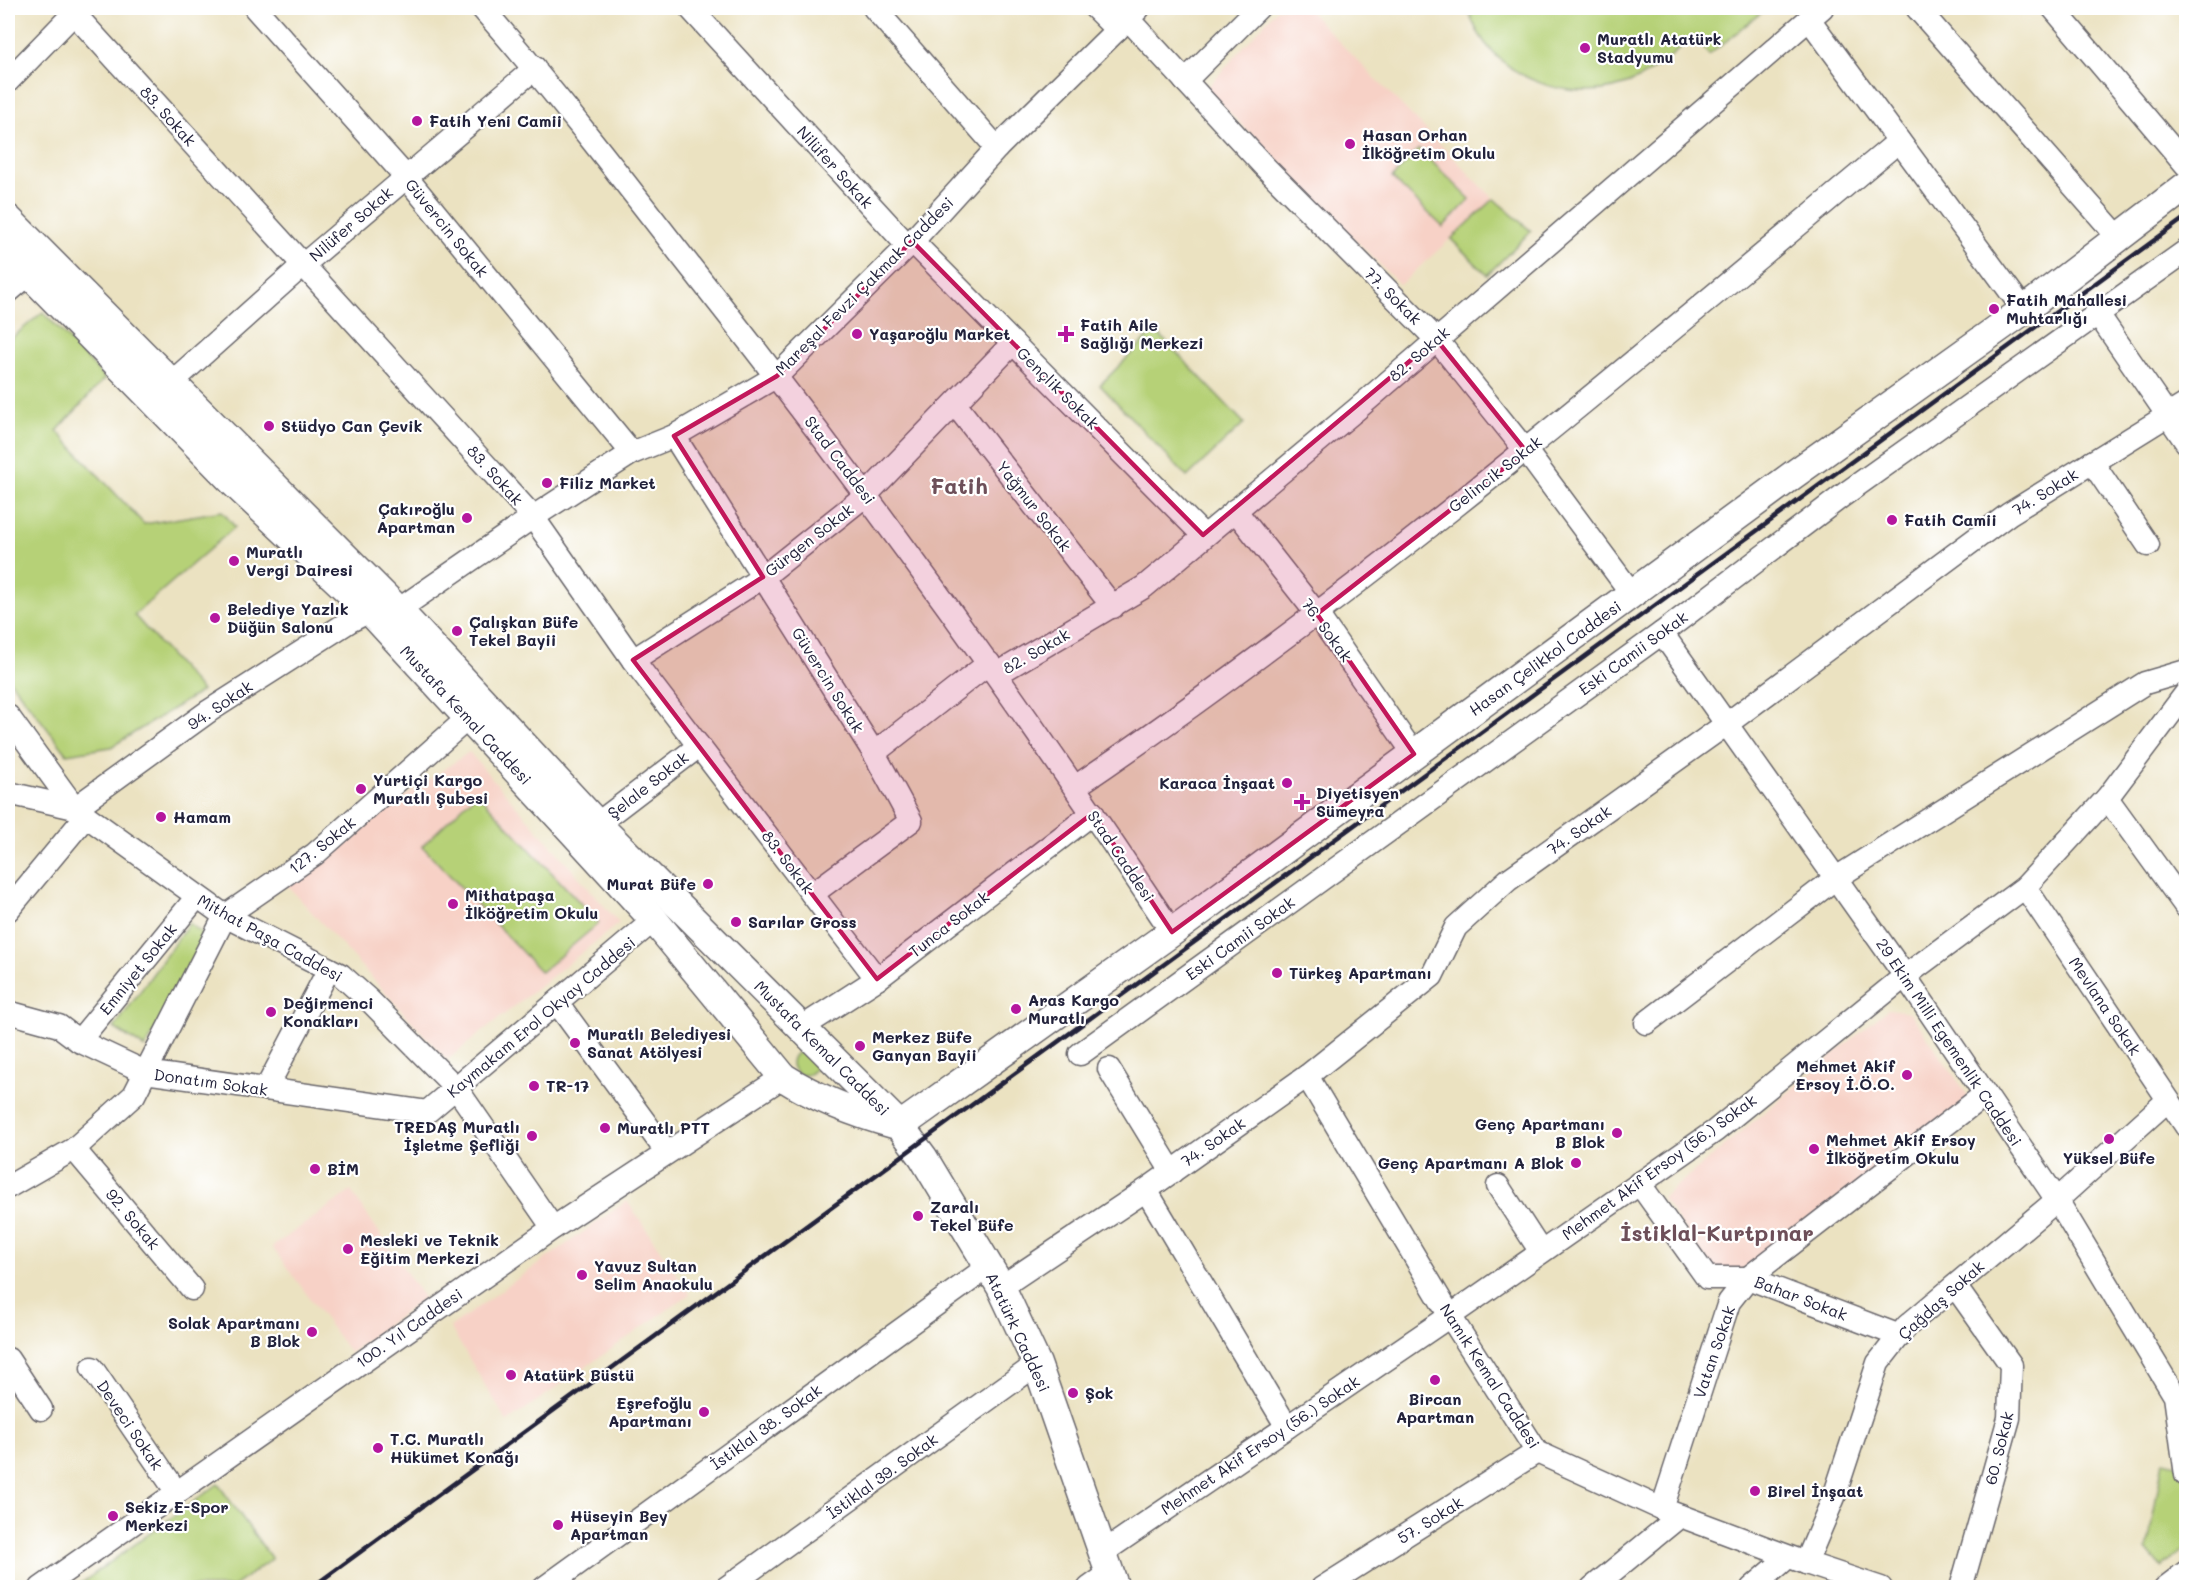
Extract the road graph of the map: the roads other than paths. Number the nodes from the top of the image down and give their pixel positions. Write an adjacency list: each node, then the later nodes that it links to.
1 (255, 8): 18 (street, Güvercin Sokak)
2 (482, 8): 12 (street, Stad Caddesi)
3 (690, 8): 22 (street, Nilüfer Sokak)
4 (874, 8): 16 (street)
5 (1095, 8): 11 (street, 77. Sokak)
6 (1258, 8): 14 (street)
7 (1917, 8): 21 (street)
8 (2053, 8): 17 (street)
9 (74, 9): 13 (street); 25 (street, 83. Sokak)
10 (1816, 13): 15 (street); 30 (street, 82. Sokak)
11 (1128, 19): 14 (street, 77. Sokak); 16 (street, Mareşal Fevzi Çakmak Caddesi)
12 (535, 68): 18 (street, Nilüfer Sokak); 33 (street, Stad Caddesi)
13 (11, 69)
14 (1185, 81): 30 (street, 77. Sokak)
15 (1899, 141): 28 (street); 39 (street, Gelincik Sokak)
16 (997, 148): 22 (street, Mareşal Fevzi Çakmak Caddesi)
17 (2187, 165)
18 (406, 177): 25 (street, Nilüfer Sokak); 40 (street, Güvercin Sokak)
19 (2187, 186): 21 (main road, Hasan Çelikkol Caddesi)
20 (8, 219): 32 (main road, Mustafa Kemal Caddesi)
21 (2119, 238): 28 (main road, Hasan Çelikkol Caddesi)
22 (910, 244): 31 (street, Gençlik Sokak); 33 (street, Mareşal Fevzi Çakmak Caddesi)
23 (2187, 251): 29 (street, Eski Camii Sokak)
24 (8, 252): 26 (main road, Mustafa Kemal Caddesi)
25 (303, 265): 34 (street, Nilüfer Sokak); 45 (street, 83. Sokak)
26 (29, 273): 27 (street); 32 (main road, Mustafa Kemal Caddesi)
27 (8, 292)
28 (2024, 310): 49 (main road, Hasan Çelikkol Caddesi)
29 (2098, 314): 36 (street); 53 (street, Eski Camii Sokak)
30 (1436, 339): 39 (street, 77. Sokak); 44 (street, 82. Sokak)
31 (1013, 343): 35 (street, Gürgen Sokak); 46 (street, Gençlik Sokak)
32 (135, 364): 34 (main road, Mustafa Kemal Caddesi); 42 (main road, Mustafa Kemal Caddesi)
33 (777, 376): 37 (street, Mareşal Fevzi Çakmak Caddesi); 43 (street, Stad Caddesi)
34 (171, 383): 42 (main road, Mustafa Kemal Caddesi)
35 (955, 404): 43 (street, Gürgen Sokak); 50 (street, Yağmur Sokak)
36 (2178, 409): 38 (street); 41 (street, 74. Sokak)
37 (674, 436): 40 (street, Mareşal Fevzi Çakmak Caddesi); 48 (street, Güvercin Sokak)
38 (2187, 442)
39 (1526, 451): 49 (street, 77. Sokak); 52 (street, Gelincik Sokak)
40 (632, 453): 45 (street, Mareşal Fevzi Çakmak Caddesi)
41 (2092, 462): 47 (street); 60 (street, 74. Sokak)
42 (244, 475): 51 (main road, Mustafa Kemal Caddesi)
43 (866, 495): 48 (street, Gürgen Sokak); 55 (street, Stad Caddesi)
44 (1235, 510): 46 (street, 82. Sokak); 52 (street, 76. Sokak)
45 (533, 516): 51 (street, Mareşal Fevzi Çakmak Caddesi); 54 (street, 83. Sokak)
46 (1203, 535): 50 (street, 82. Sokak)
47 (2148, 545)
48 (763, 577): 54 (street, Gürgen Sokak); 62 (street, Güvercin Sokak)
49 (1632, 594): 63 (main road, Hasan Çelikkol Caddesi)
50 (1113, 608): 55 (street, 82. Sokak)
51 (384, 611): 59 (main road, Mustafa Kemal Caddesi); 67 (street, 94. Sokak); 69 (main road, Mustafa Kemal Caddesi)
52 (1317, 614): 63 (street, 76. Sokak); 64 (street, Gelincik Sokak)
53 (1662, 633): 60 (street, 29 Ekim Milli Egemenlik Caddesi); 87 (street, Eski Camii Sokak)
54 (633, 660): 61 (street, 83. Sokak)
55 (993, 668): 62 (street, 82. Sokak); 64 (street, Stad Caddesi)
56 (2187, 671): 70 (street)
57 (2187, 693): 66 (street, Mehmet Akif Ersoy (56.) Sokak)
58 (8, 716): 67 (street)
59 (468, 718): 76 (street, 127. Sokak); 77 (main road, Mustafa Kemal Caddesi)
60 (1728, 723): 70 (street, 29 Ekim Milli Egemenlik Caddesi); 91 (street, 74. Sokak)
61 (699, 746): 69 (street, Şelale Sokak); 72 (street, 83. Sokak)
62 (874, 753): 72 (street, Güvercin Sokak)
63 (1414, 754): 78 (main road, Hasan Çelikkol Caddesi)
64 (1075, 787): 68 (street, Stad Caddesi)
65 (8, 793): 67 (street, Mithat Paşa Caddesi)
66 (2107, 798): 71 (street, Mehmet Akif Ersoy (56.) Sokak); 74 (street)
67 (80, 812): 73 (street, Mithat Paşa Caddesi); 75 (street, 94. Sokak)
68 (1093, 813): 78 (street, Stad Caddesi); 81 (street, Tunca Sokak)
69 (597, 824): 85 (main road, Mustafa Kemal Caddesi)
70 (1836, 878): 80 (street, 29 Ekim Milli Egemenlik Caddesi); 84 (street)
71 (2025, 886): 80 (street, Mehmet Akif Ersoy (56.) Sokak); 96 (street, Mevlana Sokak)
72 (812, 894): 81 (street, 83. Sokak)
73 (196, 898): 76 (street, Mithat Paşa Caddesi); 86 (street, Emniyet Sokak)
74 (2187, 906)
75 (8, 910)
76 (225, 916): 79 (street, Mithat Paşa Caddesi); 90 (street)
77 (654, 920): 82 (street, Kaymakam Erol Okyay Caddesi); 92 (main road, Mustafa Kemal Caddesi)
78 (1172, 932): 98 (main road, Hasan Çelikkol Caddesi)
79 (329, 969): 93 (street); 94 (street, Mithat Paşa Caddesi)
80 (1905, 976): 95 (street, 29 Ekim Milli Egemenlik Caddesi); 103 (street, Mehmet Akif Ersoy (56.) Sokak)
81 (877, 979): 85 (street, Tunca Sokak)
82 (558, 1004): 94 (street, Kaymakam Erol Okyay Caddesi); 101 (street)
83 (8, 1012): 86 (street, Donatım Sokak)
84 (1646, 1023)
85 (801, 1028): 88 (main road, Mustafa Kemal Caddesi); 92 (main road)
86 (79, 1041): 90 (street, Donatım Sokak)
87 (1080, 1054)
88 (837, 1064): 92 (main road); 98 (main road, Mustafa Kemal Caddesi)
89 (1109, 1069): 102 (street)
90 (145, 1072): 93 (street, Donatım Sokak); 100 (street)
91 (1307, 1076): 102 (street, 74. Sokak); 114 (street, Namık Kemal Caddesi)
92 (787, 1077): 98 (main road, Mustafa Kemal Caddesi); 101 (street, 100. Yıl Caddesi)
93 (266, 1089): 97 (street, Donatım Sokak)
94 (457, 1089): 97 (street, Kaymakam Erol Okyay Caddesi); 108 (street, Mithat Paşa Caddesi)
95 (1984, 1095): 107 (street, 29 Ekim Milli Egemenlik Caddesi); 111 (street, Vatan Sokak)
96 (2168, 1100): 99 (street, Mevlana Sokak); 107 (street, Çağdaş Sokak)
97 (427, 1112)
98 (900, 1126): 110 (main road, Atatürk Caddesi)
99 (2187, 1126)
100 (74, 1149): 104 (street); 113 (street, 92. Sokak)
101 (666, 1151): 108 (street, 100. Yıl Caddesi)
102 (1172, 1172): 106 (street, 74. Sokak)
103 (1639, 1183): 109 (street, Mehmet Akif Ersoy (56.) Sokak); 111 (street, Bahar Sokak)
104 (8, 1186)
105 (1497, 1186): 109 (street)
106 (1146, 1190): 110 (street, 74. Sokak); 121 (street)
107 (2056, 1200): 112 (street, Çağdaş Sokak); 119 (street, 29 Ekim Milli Egemenlik Caddesi)
108 (553, 1228): 129 (street, 100. Yıl Caddesi)
109 (1541, 1252): 114 (street, Mehmet Akif Ersoy (56.) Sokak)
110 (995, 1277): 117 (main road, Atatürk Caddesi); 130 (street, İstiklal 38. Sokak)
111 (1748, 1278): 115 (street, Bahar Sokak); 125 (street, Vatan Sokak)
112 (1955, 1286): 115 (street, Çağdaş Sokak); 136 (street, 60. Sokak)
113 (192, 1289)
114 (1450, 1316): 121 (street, Mehmet Akif Ersoy (56.) Sokak); 122 (street, Namık Kemal Caddesi)
115 (1899, 1336): 126 (street, Çağdaş Sokak)
116 (8, 1359): 120 (street)
117 (1037, 1364): 128 (main road, Atatürk Caddesi); 131 (street, İstiklal 39. Sokak)
118 (92, 1368): 124 (street, Deveci Sokak)
119 (2183, 1392): 123 (street, 29 Ekim Milli Egemenlik Caddesi)
120 (41, 1409)
121 (1287, 1427): 128 (street, Mehmet Akif Ersoy (56.) Sokak)
122 (1537, 1452): 125 (street, Namık Kemal Caddesi); 132 (street, 57. Sokak)
123 (2187, 1475)
124 (169, 1481)
125 (1671, 1513): 126 (street, Namık Kemal Caddesi); 133 (street)
126 (1797, 1560): 134 (street); 135 (street, Namık Kemal Caddesi)
127 (2187, 1572): 137 (street)
128 (1104, 1575)
129 (41, 1587)
130 (544, 1587)
131 (726, 1587)
132 (1322, 1587)
133 (1592, 1587)
134 (1752, 1587)
135 (1881, 1587)
136 (1961, 1587)
137 (2165, 1587)

